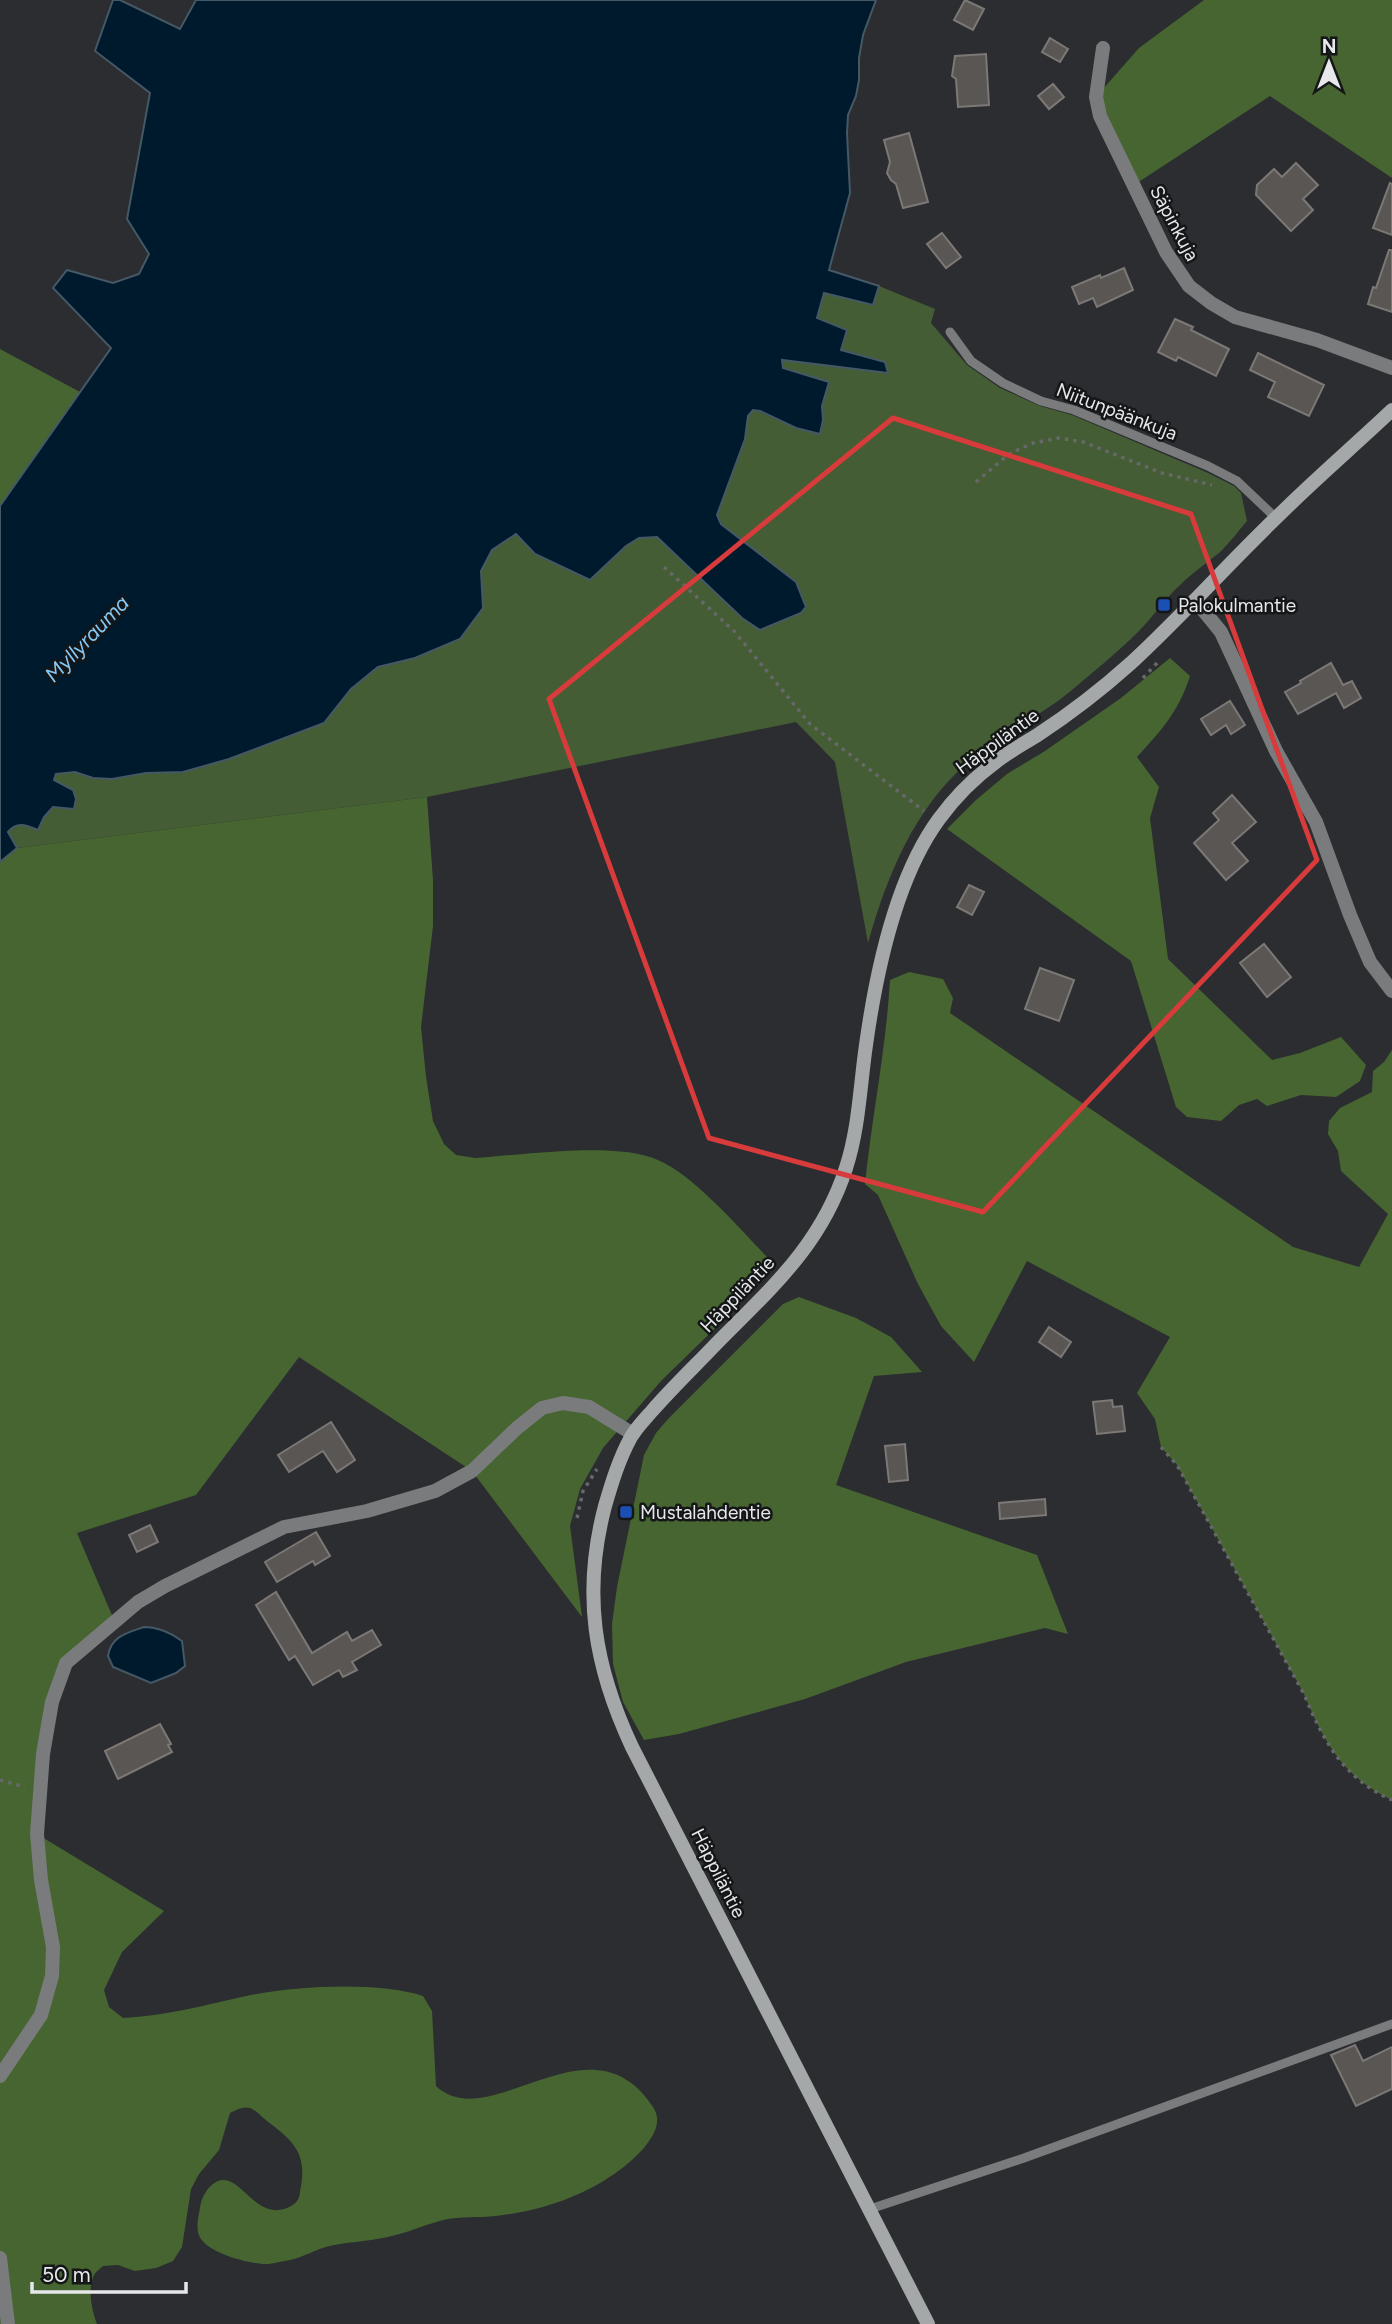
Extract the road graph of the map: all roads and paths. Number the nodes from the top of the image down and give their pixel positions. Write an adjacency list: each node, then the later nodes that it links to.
1 (1103, 47): 3 (street, Säpinkuja)
2 (950, 332): 6 (lane, Niitunpäänkuja)
3 (1392, 368)
4 (1392, 410): 7 (street, Häppiläntie)
5 (976, 482): 6 (path)
6 (1245, 489): 7 (lane, Niitunpäänkuja)
7 (1276, 518): 9 (street, Häppiläntie)
8 (664, 567): 10 (path)
9 (1195, 600): 10 (street, Häppiläntie); 11 (street)
10 (937, 821): 12 (street, Häppiläntie)
11 (1392, 991)
12 (633, 1434): 15 (street); 19 (street, Häppiläntie)
13 (1161, 1447): 16 (path)
14 (0, 1780): 15 (path)
15 (41, 1789): 18 (street)
16 (1392, 1800)
17 (1392, 2024): 19 (lane)
18 (0, 2076)
19 (870, 2209): 22 (street, Häppiläntie)
20 (0, 2258): 21 (street)
21 (8, 2324)
22 (928, 2324)

